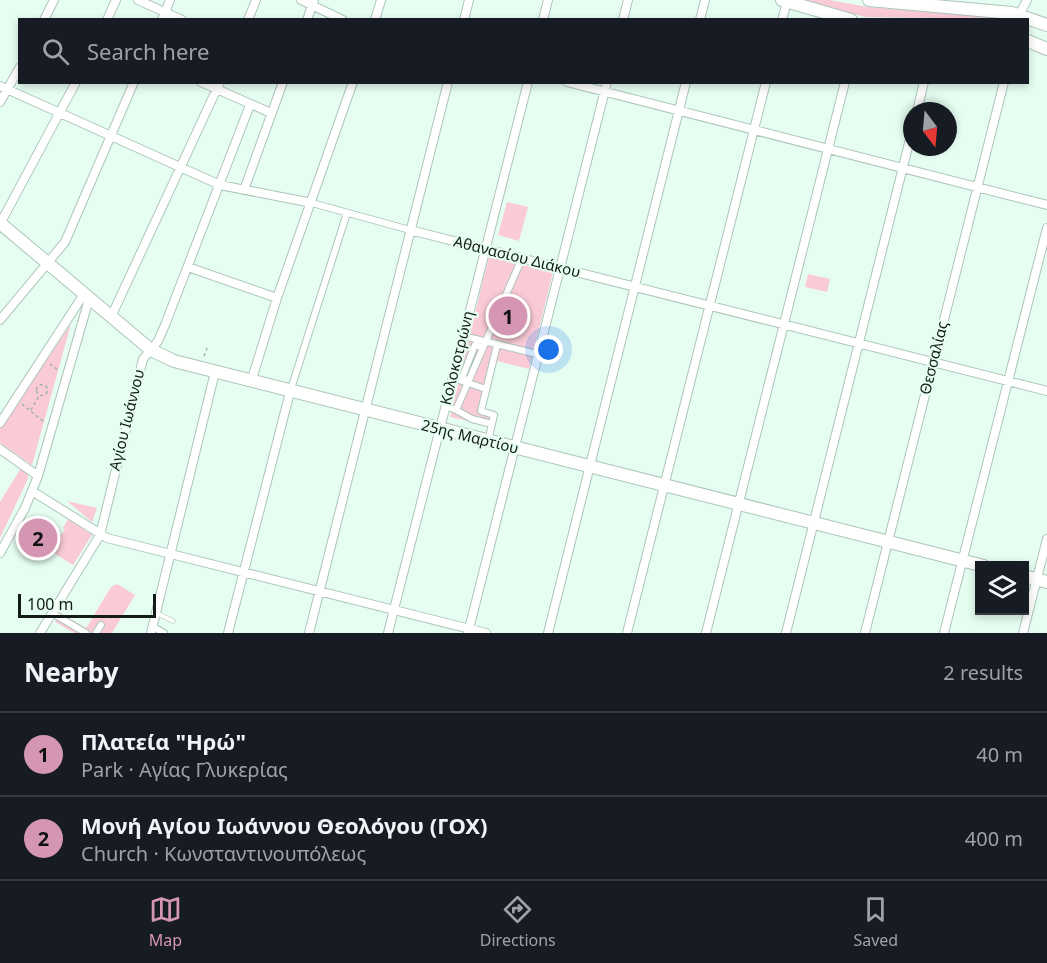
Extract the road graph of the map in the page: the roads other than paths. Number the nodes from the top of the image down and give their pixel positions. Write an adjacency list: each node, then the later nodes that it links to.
1 (54, 0): 18 (street)
2 (116, 0): 19 (street)
3 (138, 0): 17 (street)
4 (170, 0): 17 (street)
5 (256, 0): 20 (street)
6 (301, 0): 15 (street)
7 (381, 0): 23 (street)
8 (469, 0): 24 (street)
9 (548, 0): 25 (street)
10 (628, 0): 26 (street)
11 (705, 0): 27 (street)
12 (869, 0): 16 (main road)
13 (1028, 0): 16 (street)
14 (784, 1): 28 (street); 29 (main road)
15 (313, 3): 21 (street); 22 (street)
16 (1018, 15): 30 (main road)
17 (163, 16)
18 (45, 18)
19 (108, 18)
20 (249, 18)
21 (308, 18)
22 (339, 18)
23 (376, 18)
24 (464, 18)
25 (544, 18)
26 (624, 18)
27 (700, 18)
28 (782, 18)
29 (844, 18)
30 (1027, 18)
31 (1029, 19): 32 (main road)
32 (1047, 25)
33 (1029, 41): 34 (main road)
34 (1047, 49)
35 (18, 70): 50 (street)
36 (75, 84): 57 (street)
37 (133, 84): 59 (street)
38 (282, 84): 56 (street)
39 (352, 84): 67 (street)
40 (447, 84): 72 (street)
41 (527, 84): 73 (street, Κολοκοτρώνη)
42 (575, 84): 51 (street)
43 (607, 84): 51 (street)
44 (686, 84): 55 (street)
45 (766, 84): 58 (street)
46 (844, 84): 60 (street)
47 (924, 84): 53 (street)
48 (1004, 84): 65 (street, Θεσσαλίας)
49 (218, 86): 54 (street); 62 (street)
50 (4, 88): 52 (street); 57 (street, Αθανασίου Διάκου)
51 (605, 92): 55 (street); 77 (street)
52 (0, 102)
53 (919, 102)
54 (250, 105): 56 (street); 64 (street, Αγίου Ιωάννου)
55 (679, 111): 58 (street); 78 (street)
56 (271, 113): 66 (street)
57 (60, 114): 59 (street, Αθανασίου Διάκου); 70 (street)
58 (754, 130): 60 (street); 81 (street)
59 (111, 136): 62 (street, Αθανασίου Διάκου); 75 (street)
60 (828, 149): 63 (street); 84 (street)
61 (906, 156): 63 (street)
62 (181, 167): 64 (street, Αθανασίου Διάκου); 82 (street)
63 (903, 168): 65 (street); 86 (street)
64 (220, 185): 66 (street, Αθανασίου Διάκου); 76 (street, Αγίου Ιωάννου)
65 (978, 188): 68 (street); 92 (street, Θεσσαλίας)
66 (243, 190): 67 (street, Αθανασίου Διάκου)
67 (312, 203): 69 (street, Αθανασίου Διάκου); 80 (street)
68 (1047, 205)
69 (347, 213): 72 (street, Αθανασίου Διάκου); 101 (street)
70 (0, 223): 75 (main road, 25ης Μαρτίου)
71 (1047, 228): 97 (street)
72 (410, 230): 73 (street, Αθανασίου Διάκου); 104 (street)
73 (484, 248): 74 (street, Αθανασίου Διάκου); 85 (street, Κολοκοτρώνη)
74 (522, 258): 77 (street, Αθανασίου Διάκου); 87 (street)
75 (47, 263): 79 (main road, 25ης Μαρτίου); 83 (street)
76 (188, 267): 80 (street); 89 (street, Αγίου Ιωάννου)
77 (560, 268): 78 (street, Αθανασίου Διάκου); 90 (street)
78 (634, 286): 81 (street, Αθανασίου Διάκου); 111 (street)
79 (86, 297): 82 (main road, 25ης Μαρτίου); 105 (street); 112 (street)
80 (277, 298): 98 (street)
81 (710, 306): 84 (street, Αθανασίου Διάκου); 113 (street)
82 (111, 317): 89 (main road, 25ης Μαρτίου)
83 (0, 320)
84 (784, 324): 86 (street, Αθανασίου Διάκου); 115 (street)
85 (463, 336): 87 (street); 91 (street, Κολοκοτρώνη)
86 (858, 343): 92 (street, Αθανασίου Διάκου); 116 (street)
87 (483, 344): 88 (street); 93 (street)
88 (497, 345): 90 (street); 99 (street)
89 (151, 350): 94 (main road, 25ης Μαρτίου); 117 (street, Αγίου Ιωάννου)
90 (537, 354): 109 (street)
91 (457, 362): 93 (street); 95 (street, Κολοκοτρώνη)
92 (933, 362): 97 (street, Αθανασίου Διάκου); 119 (street, Θεσσαλίας)
93 (470, 366): 96 (street)
94 (214, 372): 98 (main road, 25ης Μαρτίου); 121 (street)
95 (453, 378): 96 (street); 102 (street, Κολοκοτρώνη)
96 (466, 381): 99 (street); 103 (street)
97 (1008, 381): 100 (street, Αθανασίου Διάκου); 122 (street)
98 (251, 382): 101 (main road, 25ης Μαρτίου)
99 (486, 389): 106 (street)
100 (1047, 391)
101 (290, 392): 104 (main road, 25ης Μαρτίου); 124 (street)
102 (445, 406): 103 (street); 107 (street, Κολοκοτρώνη)
103 (456, 410): 106 (street)
104 (364, 411): 107 (main road, 25ης Μαρτίου); 126 (street)
105 (0, 423)
106 (492, 424): 108 (street)
107 (440, 429): 108 (main road, 25ης Μαρτίου); 127 (street, Κολοκοτρώνη)
108 (488, 441): 109 (main road, 25ης Μαρτίου)
109 (514, 448): 111 (main road, 25ης Μαρτίου); 133 (street)
110 (0, 449): 112 (street)
111 (588, 467): 113 (main road, 25ης Μαρτίου); 142 (street)
112 (38, 476): 114 (street)
113 (664, 485): 115 (main road, 25ης Μαρτίου); 143 (street)
114 (32, 491): 117 (street); 120 (street)
115 (739, 504): 116 (main road, 25ης Μαρτίου); 144 (street)
116 (813, 521): 119 (main road, 25ης Μαρτίου); 145 (street)
117 (100, 535): 121 (street); 128 (street, Αγίου Ιωάννου)
118 (1047, 539): 125 (street)
119 (888, 541): 122 (main road, 25ης Μαρτίου); 146 (street, Θεσσαλίας)
120 (0, 553)
121 (169, 553): 124 (street); 129 (street)
122 (962, 560): 123 (main road, 25ης Μαρτίου); 147 (street)
123 (975, 564)
124 (244, 572): 126 (street); 138 (street)
125 (1036, 579): 148 (street)
126 (318, 591): 127 (street); 139 (street)
127 (393, 610): 133 (street); 140 (street, Κολοκοτρώνη)
128 (52, 613): 134 (street, Αγίου Ιωάννου); 135 (street)
129 (155, 613): 130 (lane); 132 (street)
130 (173, 621)
131 (101, 625): 136 (street)
132 (152, 629): 137 (street)
133 (468, 631): 141 (street)
134 (40, 633)
135 (86, 633)
136 (96, 633)
137 (164, 633)
138 (228, 633)
139 (309, 633)
140 (388, 633)
141 (486, 633)
142 (548, 633)
143 (627, 633)
144 (706, 633)
145 (786, 633)
146 (865, 633)
147 (944, 633)
148 (1023, 633)

